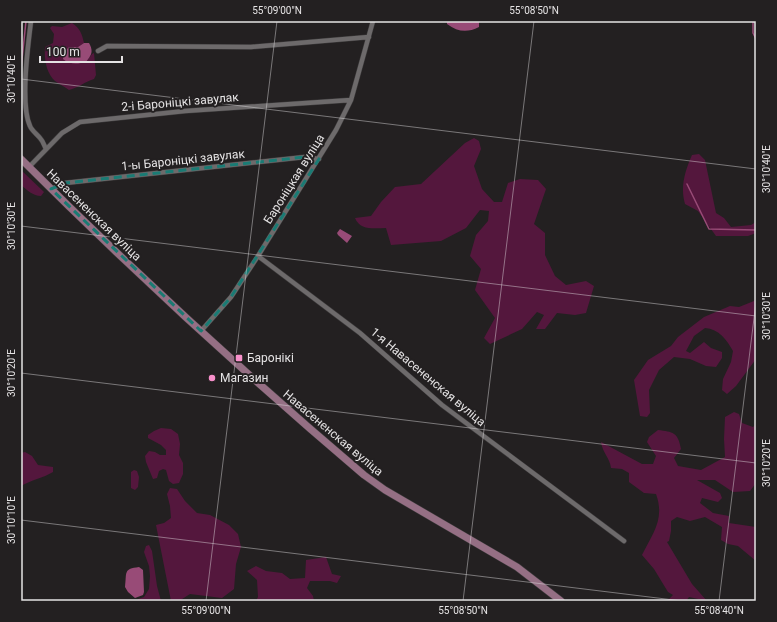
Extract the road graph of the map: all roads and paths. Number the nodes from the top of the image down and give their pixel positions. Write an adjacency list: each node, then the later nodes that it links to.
1 (31, 21): 6 (street)
2 (373, 21): 3 (street, Бароніцкая вуліца)
3 (368, 37): 4 (street); 5 (street, Бароніцкая вуліца)
4 (98, 51)
5 (351, 100): 6 (street, 2-і Бароніцкі завулак); 8 (street, Бароніцкая вуліца)
6 (46, 149): 9 (street, 2-і Бароніцкі завулак)
7 (21, 159): 9 (main road, Навасененская вуліца)
8 (319, 159): 10 (street, 1-ы Бароніцкі завулак); 11 (street, Бароніцкая вуліца)
9 (29, 167): 10 (main road, Навасененская вуліца)
10 (51, 189): 12 (main road, Навасененская вуліца)
11 (258, 256): 12 (street, Бароніцкая вуліца); 13 (street, 1-я Навасененская вуліца)
12 (201, 331): 14 (main road, Навасененская вуліца)
13 (624, 541)
14 (561, 601)

